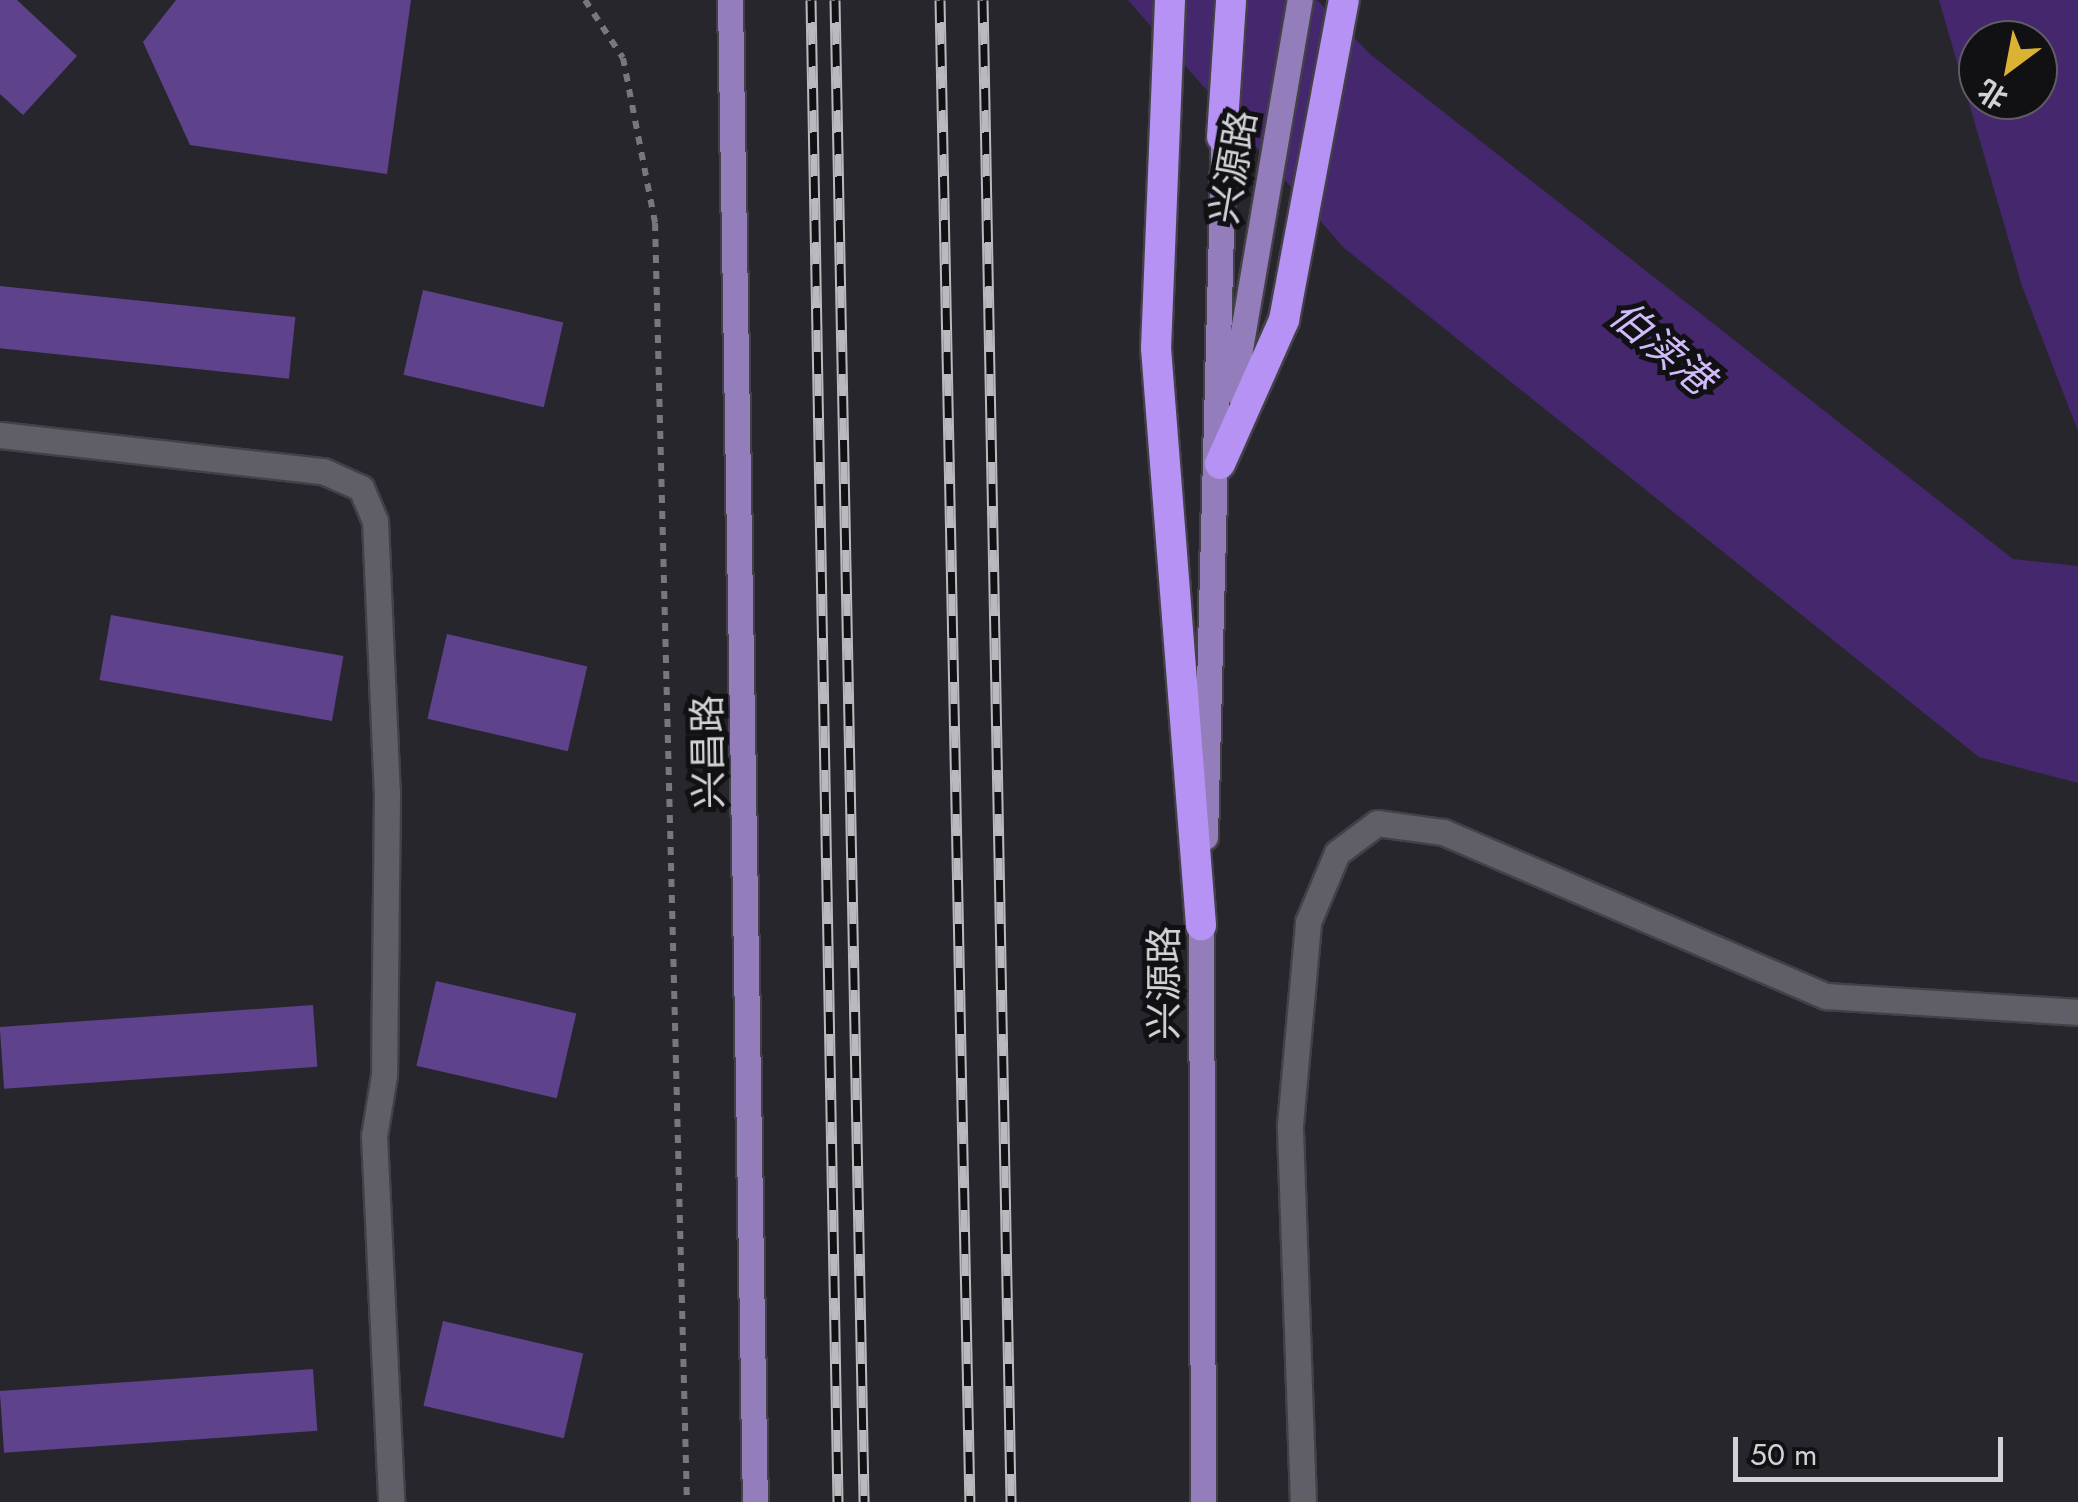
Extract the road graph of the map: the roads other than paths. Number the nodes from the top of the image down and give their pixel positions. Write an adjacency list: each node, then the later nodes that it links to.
1 (730, 0): 12 (main road, 兴昌路)
2 (1170, 0): 9 (highway)
3 (1234, 0): 6 (highway)
4 (1300, 0): 8 (main road, 兴源路)
5 (1344, 0): 8 (highway)
6 (1222, 137): 8 (main road, 兴源路)
7 (0, 434): 11 (street)
8 (1220, 464): 9 (main road, 兴源路)
9 (1200, 924): 13 (main road, 兴源路)
10 (2078, 1012): 14 (street)
11 (391, 1502)
12 (755, 1502)
13 (1203, 1502)
14 (1303, 1502)

